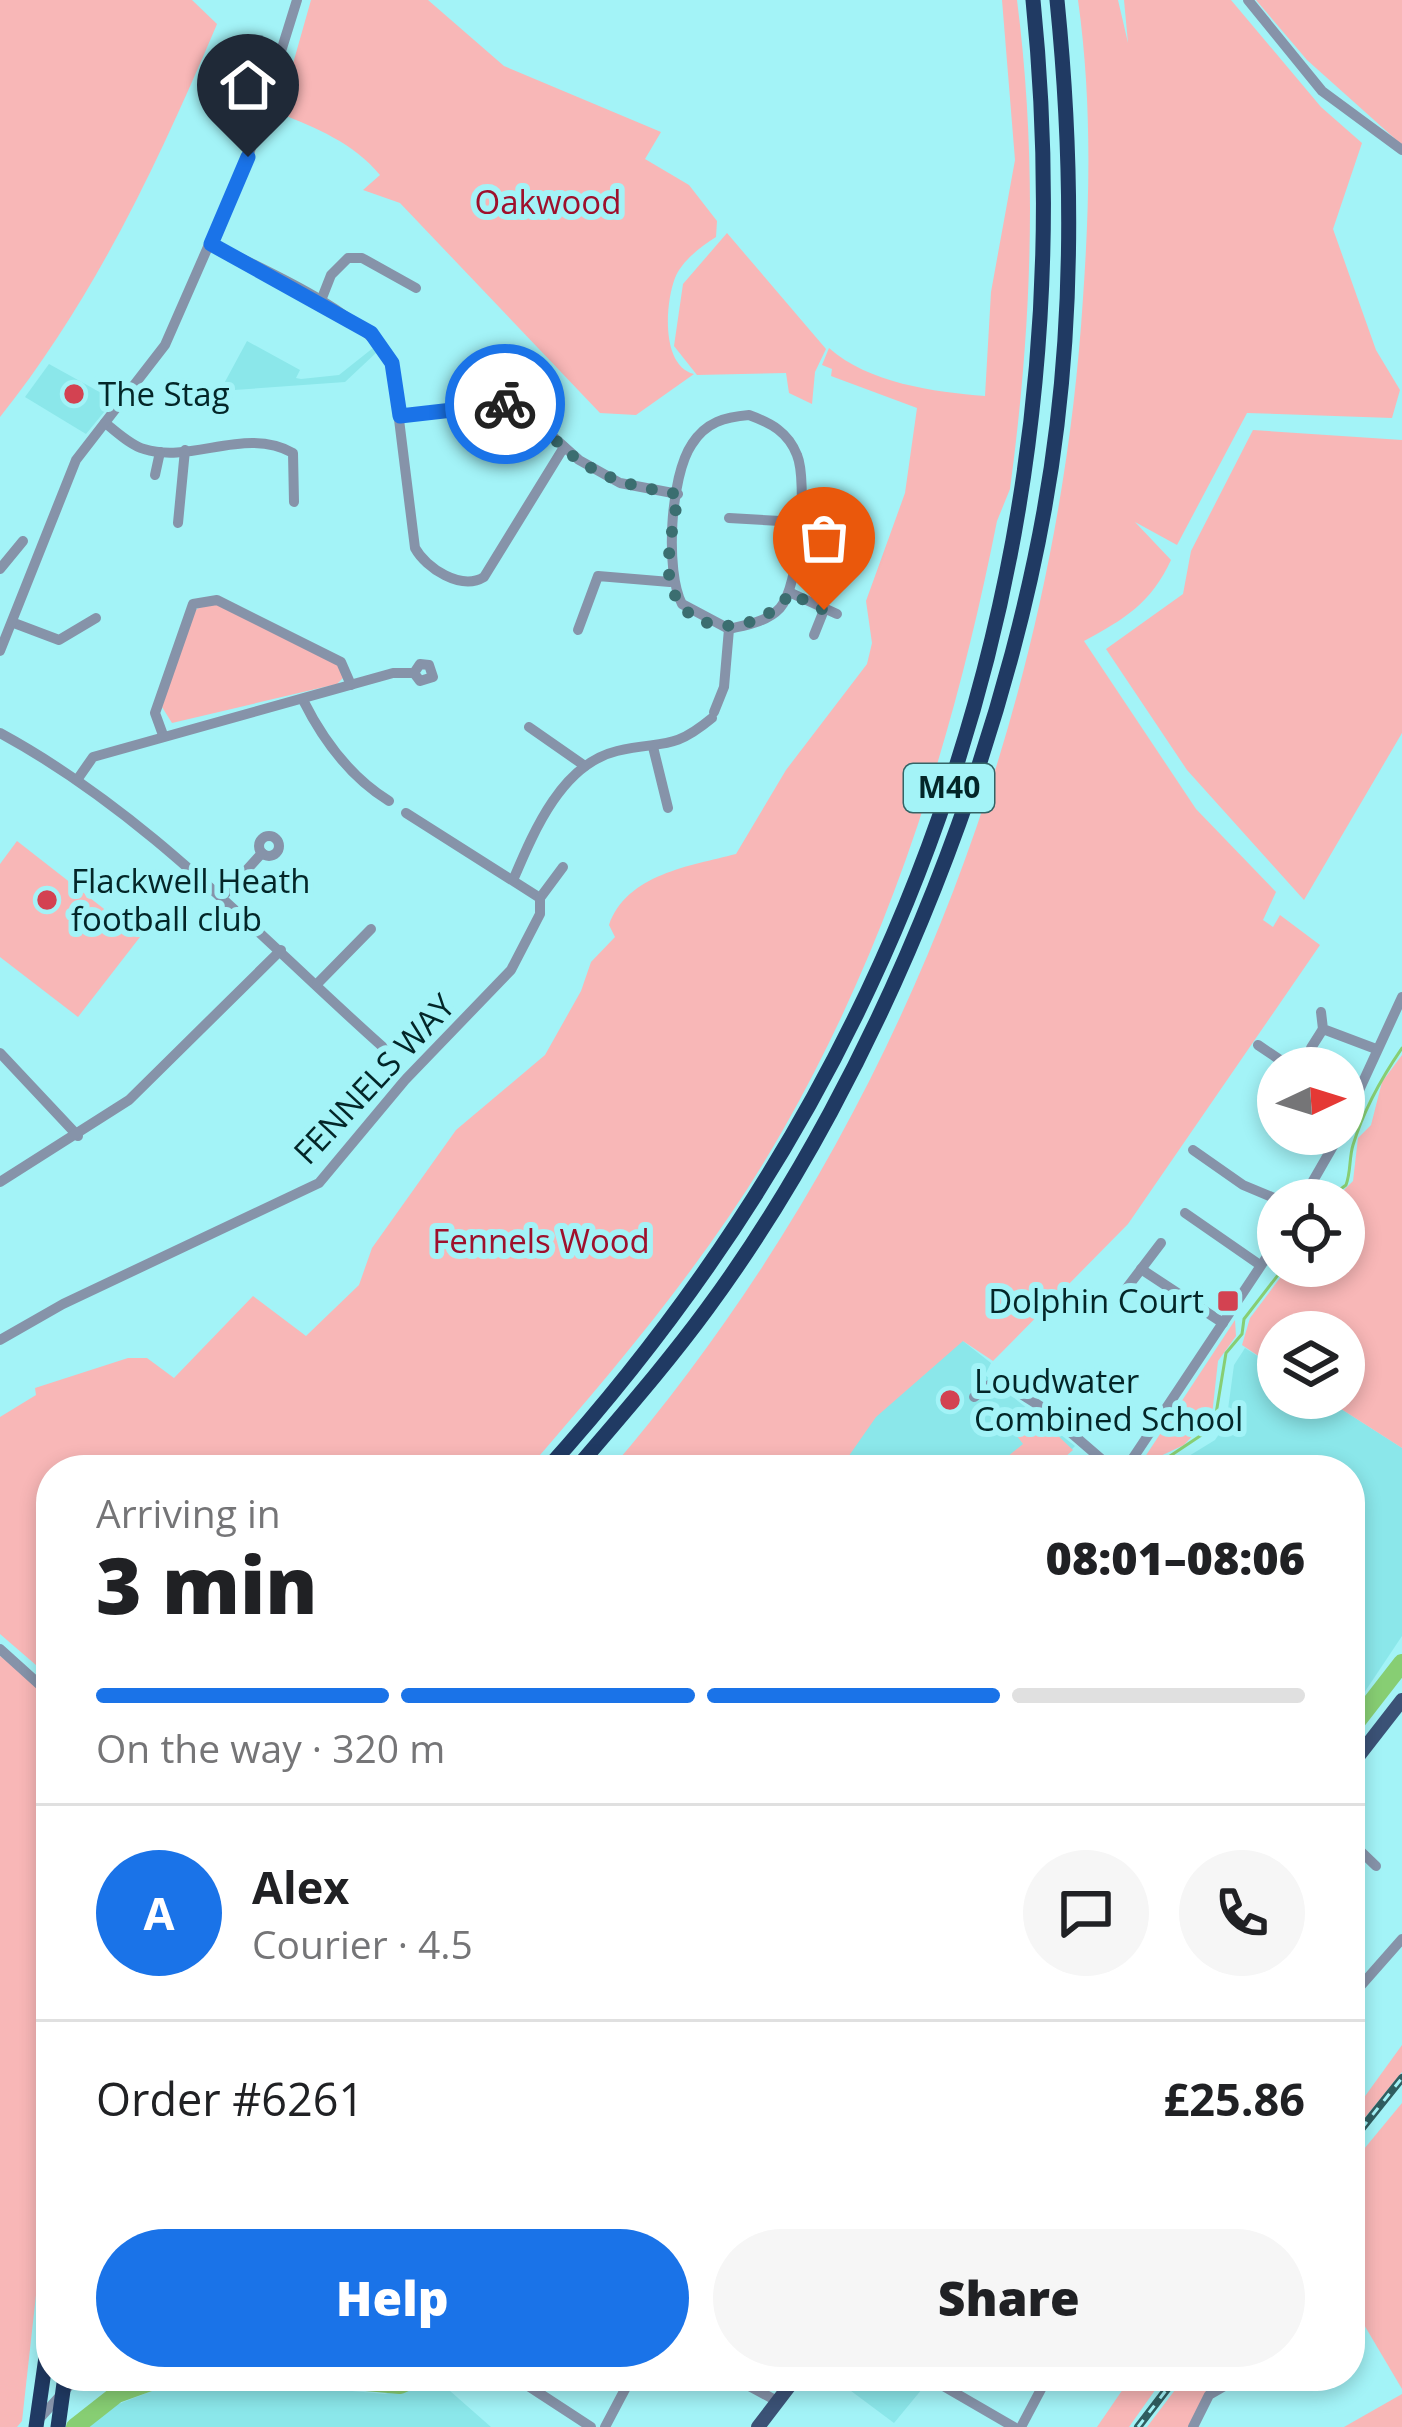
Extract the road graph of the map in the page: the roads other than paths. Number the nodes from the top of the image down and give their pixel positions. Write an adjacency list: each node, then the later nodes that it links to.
1 (297, 0): 6 (street)
2 (1033, 0): 75 (highway, M40)
3 (1057, 0): 76 (highway, M40)
4 (1248, 0): 5 (street)
5 (1402, 150)
6 (211, 244): 8 (street); 10 (street)
7 (416, 288): 8 (street)
8 (320, 303): 9 (street)
9 (400, 416): 11 (street); 11 (street)
10 (104, 423): 13 (street); 27 (street)
11 (564, 448): 15 (street)
12 (185, 450): 13 (street); 16 (street); 21 (street)
13 (160, 452): 14 (street)
14 (155, 475)
15 (678, 494): 17 (street); 24 (street)
16 (294, 502)
17 (800, 508): 18 (street); 20 (street)
18 (854, 512)
19 (729, 518): 20 (street)
20 (798, 522): 25 (street)
21 (178, 524)
22 (23, 541): 23 (street)
23 (0, 569)
24 (670, 582): 28 (street); 29 (street)
25 (790, 593): 28 (street); 30 (street)
26 (96, 618): 27 (street)
27 (14, 622): 31 (street)
28 (729, 629): 38 (street)
29 (578, 630)
30 (814, 634)
31 (0, 650)
32 (413, 673): 33 (street)
33 (351, 685): 34 (street); 37 (street)
34 (303, 700): 37 (street); 41 (street)
35 (529, 728): 39 (street)
36 (0, 733): 40 (street)
37 (163, 735): 40 (street)
38 (653, 746): 39 (street); 42 (street)
39 (585, 766): 46 (street)
40 (76, 780): 47 (street)
41 (389, 800)
42 (668, 808)
43 (406, 813): 46 (street)
44 (262, 853): 47 (street)
45 (563, 866): 48 (street, FENNELS WAY)
46 (514, 878): 48 (street)
47 (224, 895): 50 (street)
48 (540, 898): 73 (street, FENNELS WAY)
49 (371, 929): 51 (street)
50 (280, 950): 51 (street); 62 (street)
51 (317, 984): 58 (street)
52 (1402, 998): 59 (street)
53 (1321, 1012): 54 (street)
54 (1323, 1029): 57 (street); 59 (street)
55 (1258, 1045): 56 (street)
56 (1261, 1047)
57 (1312, 1047)
58 (384, 1048)
59 (1376, 1049): 61 (street)
60 (0, 1053): 62 (street)
61 (1365, 1070)
62 (78, 1136): 64 (street)
63 (1192, 1150): 65 (street)
64 (0, 1182)
65 (1257, 1191)
66 (1186, 1213): 68 (street)
67 (1161, 1243): 69 (street)
68 (1257, 1263)
69 (1141, 1269): 71 (street); 72 (street)
70 (1257, 1270): 72 (street)
71 (1126, 1289)
72 (1223, 1323): 78 (street)
73 (0, 1340)
74 (974, 1396): 77 (street)
75 (559, 1455)
76 (587, 1455)
77 (1097, 1455)
78 (1135, 1455)
79 (0, 1649): 80 (street)
80 (36, 1681)
81 (1402, 1700): 82 (main road)
82 (1365, 1748)
83 (1365, 1855): 84 (street)
84 (1376, 1866)
85 (1402, 1940): 86 (street)
86 (1365, 1981)
87 (40, 2391): 99 (highway, bridge)
88 (63, 2391): 100 (highway, bridge)
89 (65, 2391): 99 (street)
90 (536, 2391): 101 (street)
91 (624, 2391): 102 (street)
92 (758, 2391): 97 (street)
93 (785, 2391): 97 (main road)
94 (952, 2391): 98 (street)
95 (1037, 2391): 98 (street)
96 (1216, 2391): 104 (street)
97 (777, 2402): 103 (main road)
98 (1011, 2426)
99 (34, 2427)
100 (58, 2427)
101 (591, 2427)
102 (605, 2427)
103 (758, 2427)
104 (1193, 2427)

